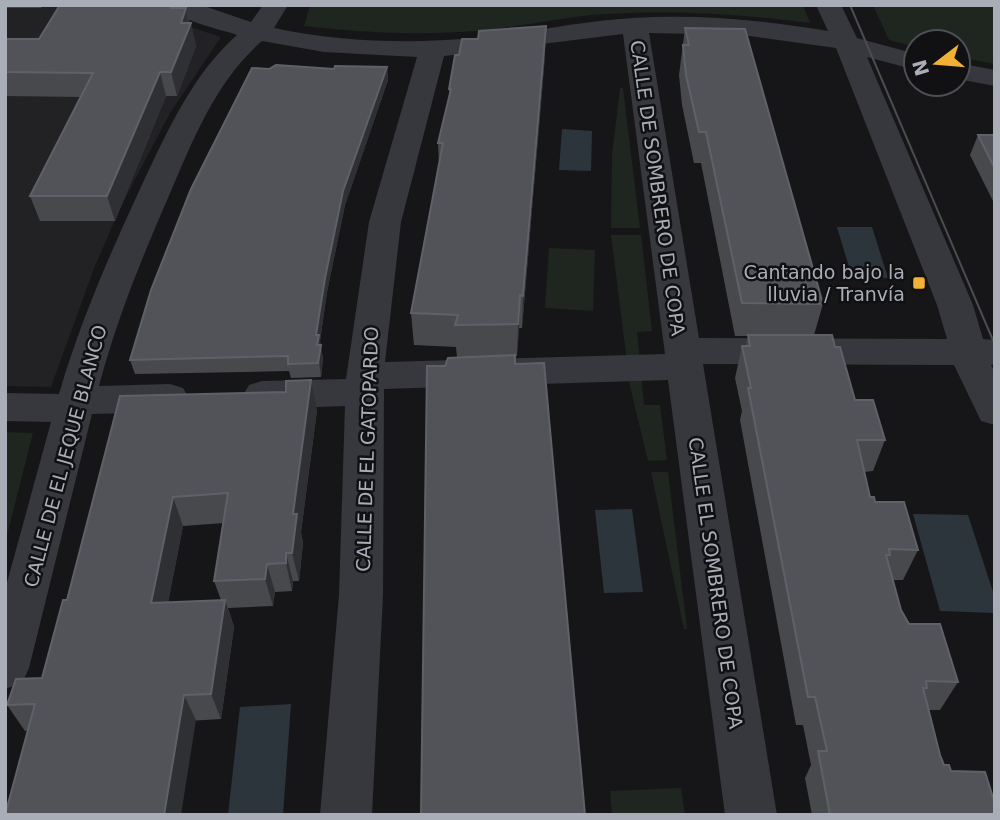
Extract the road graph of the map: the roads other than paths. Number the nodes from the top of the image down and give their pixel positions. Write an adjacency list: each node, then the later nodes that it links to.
1 (178, 5): 5 (street)
2 (276, 5): 5 (street, CALLE DE EL JEQUE BLANCO)
3 (828, 5): 6 (street)
4 (635, 25): 6 (street); 7 (street); 12 (street, CALLE DE SOMBRERO DE COPA)
5 (257, 31): 7 (street); 14 (street, CALLE DE EL JEQUE BLANCO)
6 (847, 44): 8 (street); 11 (street)
7 (433, 48): 13 (street, CALLE DE EL GATOPARDO)
8 (902, 58)
9 (972, 74): 10 (street)
10 (995, 78)
11 (981, 351): 12 (street); 16 (street)
12 (683, 359): 13 (street); 19 (street, CALLE EL SOMBRERO DE COPA)
13 (365, 384): 14 (street); 18 (street, CALLE DE EL GATOPARDO)
14 (75, 405): 15 (street); 17 (street, CALLE DE EL JEQUE BLANCO)
15 (5, 407)
16 (995, 411)
17 (5, 668)
18 (346, 815)
19 (751, 815)

